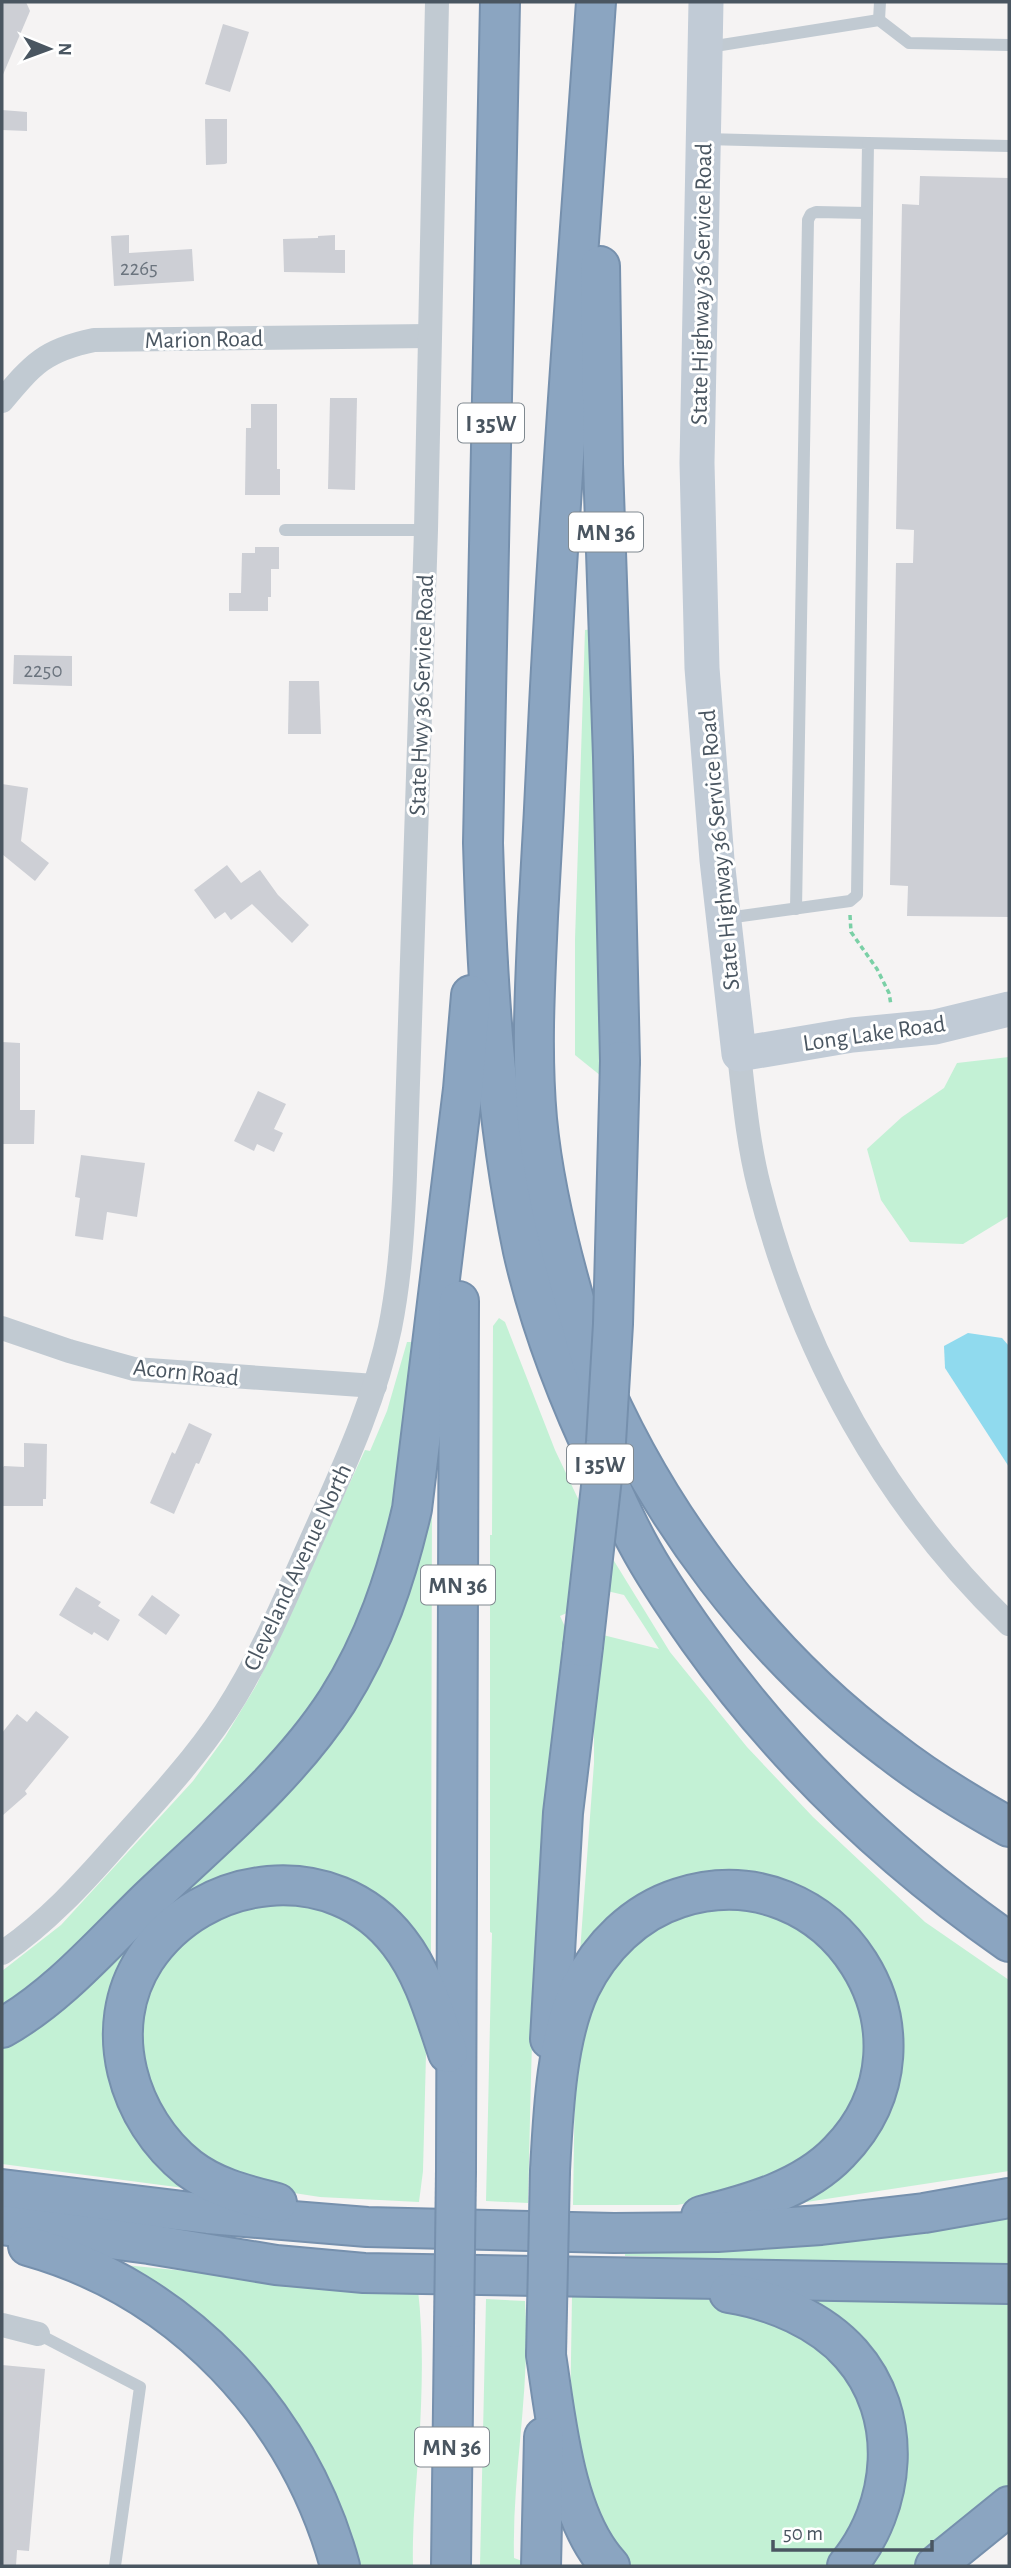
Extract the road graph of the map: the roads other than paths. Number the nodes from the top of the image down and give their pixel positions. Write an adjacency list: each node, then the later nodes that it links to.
1 (437, 2): 13 (street, State Hwy 36 Service Road)
2 (500, 2): 17 (highway, I 35W)
3 (597, 2): 26 (highway, I 35W); 31 (highway, MN 36, bridge)
4 (706, 2): 8 (street, State Highway 36 Service Road)
5 (880, 2): 6 (lane)
6 (879, 20): 7 (lane); 8 (lane)
7 (1009, 45)
8 (705, 48): 9 (street, State Highway 36 Service Road)
9 (704, 139): 10 (lane); 19 (street, State Highway 36 Service Road)
10 (868, 144): 11 (lane); 12 (lane)
11 (1009, 146)
12 (867, 213): 18 (lane); 18 (lane)
13 (429, 336): 14 (street, Marion Road); 16 (street, State Hwy 36 Service Road)
14 (2, 401)
15 (285, 530): 16 (lane)
16 (426, 530): 24 (street, State Hwy 36 Service Road)
17 (483, 843): 22 (highway, MN 36); 27 (highway, I 35W)
18 (796, 909): 19 (lane)
19 (723, 918): 21 (street, State Highway 36 Service Road)
20 (1009, 1009): 21 (street, Long Lake Road)
21 (739, 1054): 25 (street, State Highway 36 Service Road)
22 (463, 1089): 29 (highway); 30 (highway, MN 36)
23 (2, 1328): 24 (street, Acorn Road)
24 (375, 1386): 28 (street, Cleveland Avenue North)
25 (1009, 1624)
26 (1009, 1827)
27 (1009, 1941)
28 (2, 1953)
29 (2, 2028)
30 (457, 2081): 35 (highway); 46 (highway, MN 36, bridge)
31 (550, 2171): 36 (highway); 42 (highway, MN 36, bridge)
32 (2, 2189): 35 (highway)
33 (1009, 2198): 36 (highway)
34 (2, 2225): 38 (highway)
35 (367, 2227): 36 (highway)
36 (614, 2233)
37 (2, 2239): 45 (highway)
38 (605, 2277): 39 (highway); 49 (highway)
39 (1009, 2284)
40 (2, 2325): 41 (street)
41 (38, 2334): 44 (lane)
42 (546, 2354): 47 (highway, MN 36); 48 (highway)
43 (1009, 2506): 50 (highway)
44 (115, 2566)
45 (340, 2566)
46 (451, 2566)
47 (541, 2566)
48 (610, 2566)
49 (847, 2566)
50 (935, 2566)

